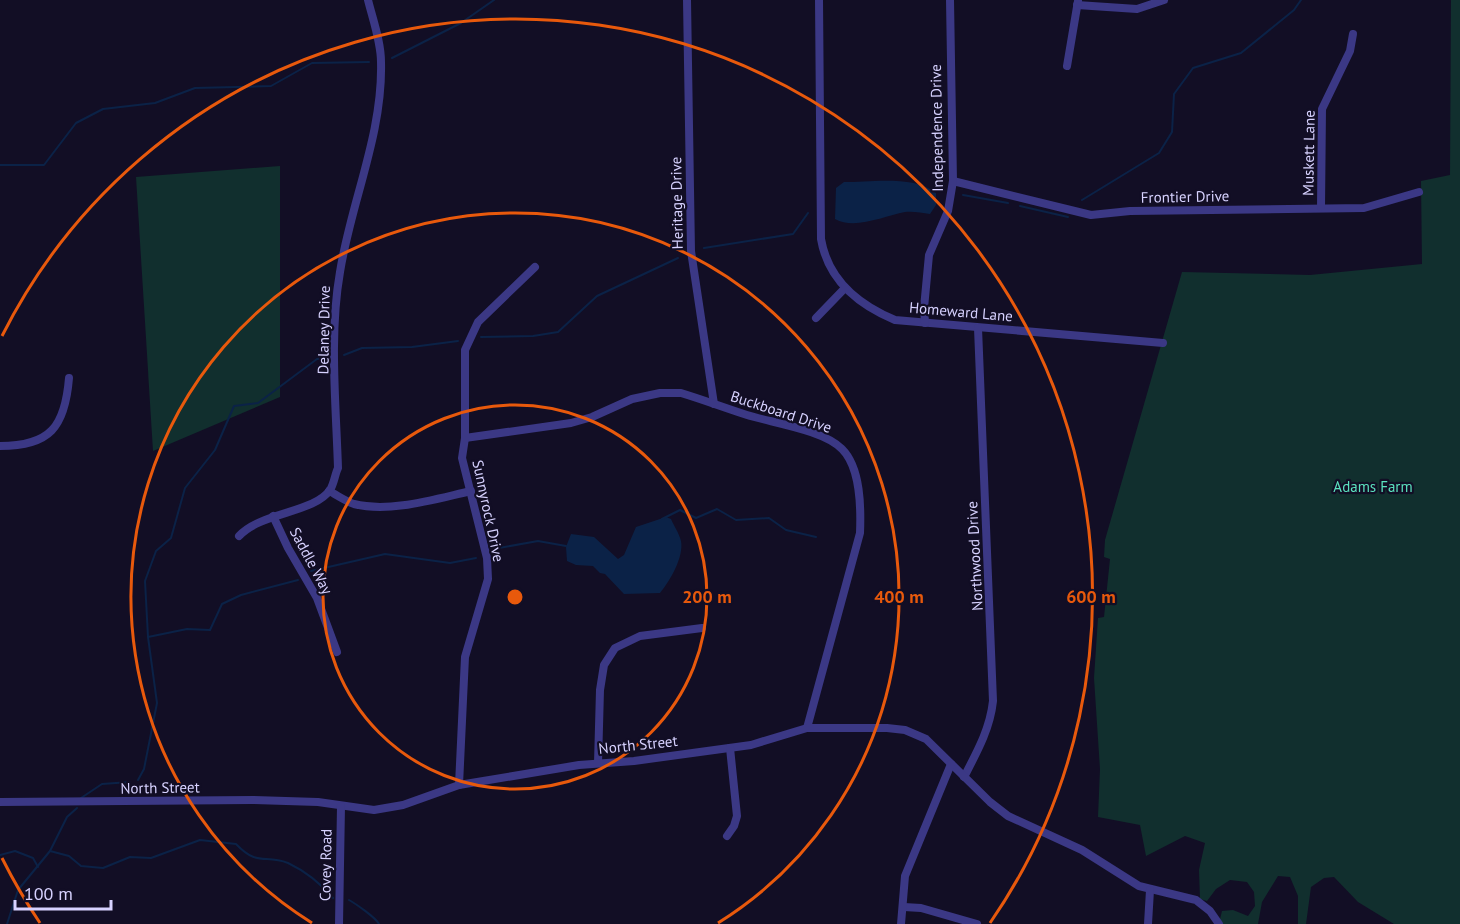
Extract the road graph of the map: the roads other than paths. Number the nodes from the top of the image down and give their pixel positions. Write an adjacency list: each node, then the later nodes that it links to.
1 (368, 0): 22 (street, Delaney Drive)
2 (687, 0): 19 (street, Heritage Drive)
3 (819, 0): 13 (street, Homeward Lane)
4 (950, 0): 9 (street, Independence Drive)
5 (1164, 0): 6 (street)
6 (1078, 2): 8 (street)
7 (1353, 34): 11 (street, Muskett Lane)
8 (1067, 66)
9 (953, 181): 11 (street, Frontier Drive); 15 (street, Independence Drive)
10 (1419, 192): 11 (street, Frontier Drive)
11 (1321, 207)
12 (535, 267): 20 (street, Sunnyrock Drive)
13 (845, 288): 14 (street); 15 (street, Homeward Lane)
14 (816, 318)
15 (925, 323): 16 (street, Homeward Lane)
16 (978, 328): 17 (street, Homeward Lane); 32 (street, Northwood Drive)
17 (1163, 343)
18 (69, 378): 21 (street)
19 (714, 404): 20 (street, Buckboard Drive); 28 (street, Buckboard Drive)
20 (465, 438): 23 (street, Sunnyrock Drive)
21 (0, 446)
22 (329, 491): 23 (street); 24 (street)
23 (471, 491): 33 (street, Sunnyrock Drive)
24 (273, 516): 25 (street); 27 (street, Saddle Way)
25 (239, 536)
26 (702, 628): 30 (street)
27 (337, 651)
28 (807, 728): 29 (street, North Street); 31 (street, North Street)
29 (730, 748): 30 (street, North Street); 36 (street)
30 (598, 763): 33 (street, North Street)
31 (951, 764): 32 (street, North Street); 38 (street)
32 (964, 777): 37 (street, North Street)
33 (459, 784): 35 (street, North Street)
34 (0, 802): 35 (street, North Street)
35 (341, 806): 39 (street, Covey Road)
36 (727, 836)
37 (1150, 890): 42 (street); 43 (street, North Street)
38 (903, 907): 40 (street); 41 (street)
39 (339, 924)
40 (901, 924)
41 (977, 924)
42 (1148, 924)
43 (1219, 924)

